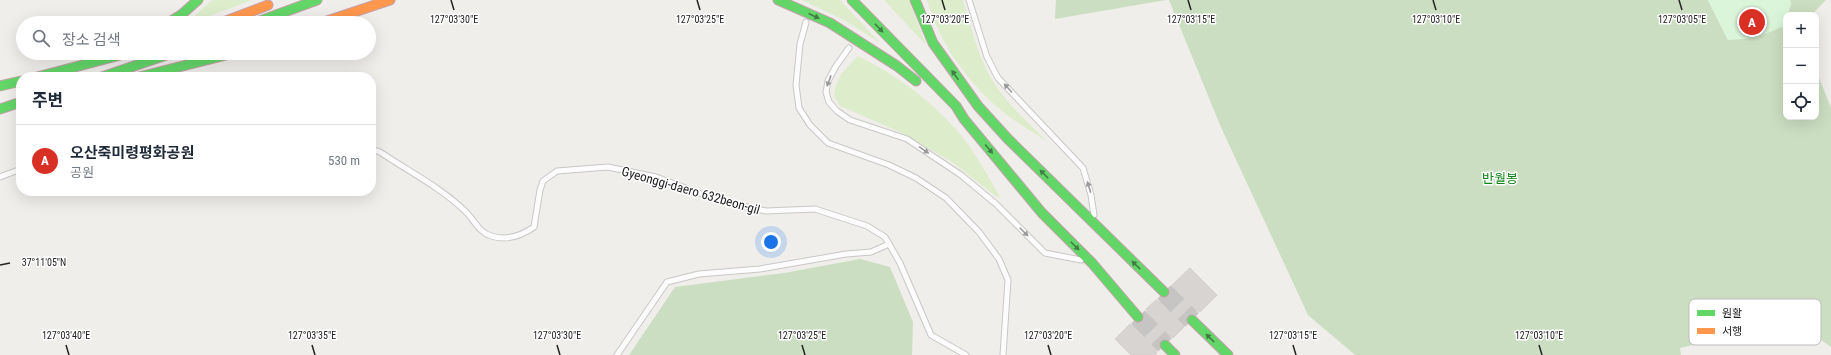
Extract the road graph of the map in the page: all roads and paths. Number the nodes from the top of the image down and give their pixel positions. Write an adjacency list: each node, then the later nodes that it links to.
1 (198, 0): 9 (highway)
2 (317, 0): 11 (highway)
3 (390, 0): 12 (highway)
4 (778, 0): 31 (highway, one-way to 31)
5 (852, 0): 31 (highway, one-way to 31)
6 (916, 0): 27 (highway, one-way to 6)
7 (970, 0): 35 (lane, one-way to 7)
8 (276, 3): 10 (highway)
9 (179, 16)
10 (240, 16)
11 (273, 16)
12 (342, 16)
13 (806, 22): 44 (lane)
14 (849, 48): 37 (lane, one-way to 37)
15 (94, 60): 19 (highway)
16 (104, 60): 19 (highway)
17 (152, 60): 21 (highway)
18 (206, 60): 22 (highway)
19 (79, 67): 20 (highway)
20 (58, 72)
21 (117, 72)
22 (159, 72)
23 (16, 82): 25 (highway)
24 (951, 84): 27 (highway)
25 (0, 86)
26 (16, 104): 28 (highway)
27 (978, 106): 35 (highway, one-way to 27)
28 (0, 109)
29 (16, 112): 30 (highway)
30 (0, 117)
31 (964, 119): 37 (highway, one-way to 37)
32 (376, 151): 36 (lane, Gyeonggi-daero 632beon-gil)
33 (16, 171): 34 (lane)
34 (0, 177)
35 (1096, 226): 38 (highway, one-way to 35)
36 (889, 244): 42 (lane); 43 (lane)
37 (1092, 263): 39 (highway)
38 (1164, 292)
39 (1138, 317)
40 (1192, 320): 46 (highway, one-way to 40)
41 (1165, 345): 45 (highway)
42 (617, 355)
43 (966, 355)
44 (1003, 355)
45 (1175, 355)
46 (1228, 355)

